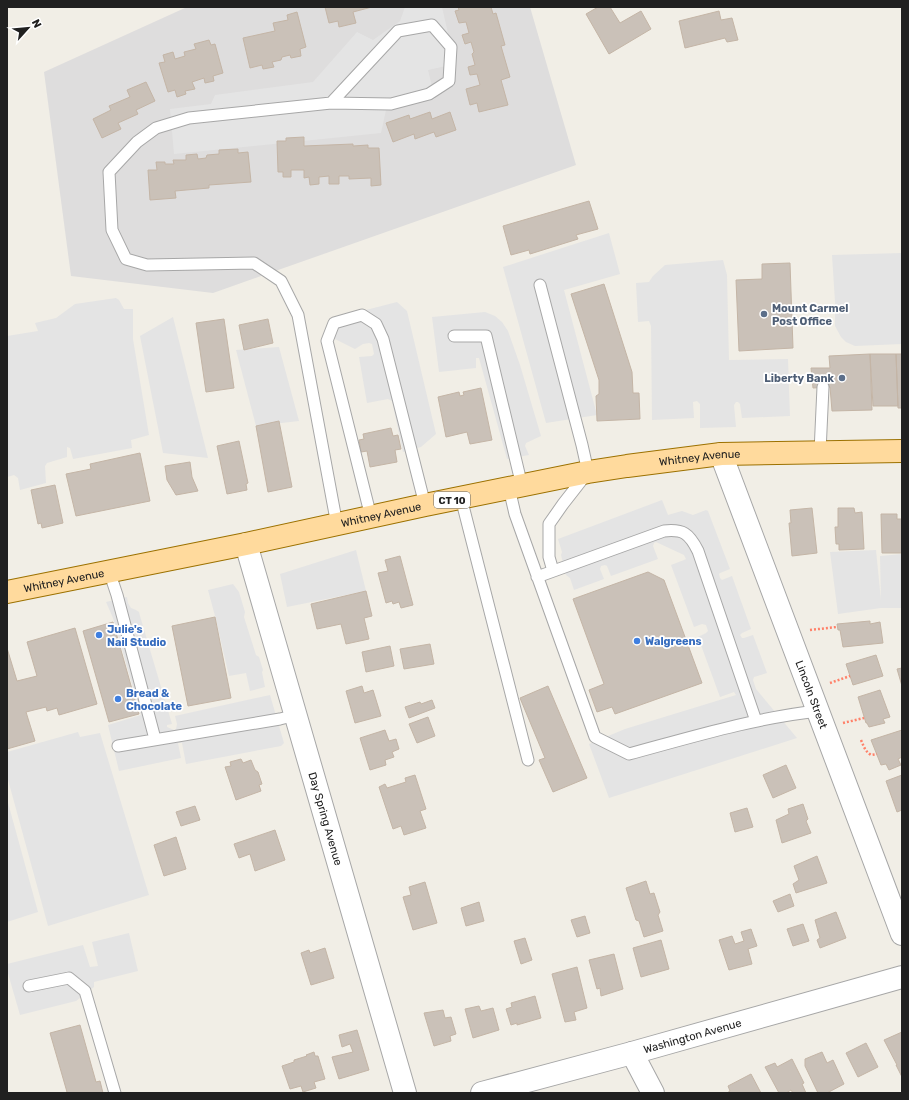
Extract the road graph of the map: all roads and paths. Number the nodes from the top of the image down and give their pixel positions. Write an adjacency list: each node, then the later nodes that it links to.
1 (331, 103): 1 (lane); 13 (lane)
2 (540, 285): 8 (lane)
3 (454, 336): 9 (lane)
4 (823, 387): 6 (lane)
5 (902, 451): 6 (main road, Whitney Avenue / CT 10)
6 (820, 452): 7 (main road, Whitney Avenue / CT 10)
7 (721, 454): 8 (main road, Whitney Avenue / CT 10); 23 (street, Lincoln Street)
8 (588, 472): 9 (main road, Whitney Avenue / CT 10); 16 (lane)
9 (516, 487): 10 (main road, Whitney Avenue / CT 10); 17 (lane)
10 (461, 498): 11 (main road, Whitney Avenue / CT 10); 32 (lane)
11 (425, 506): 12 (main road, Whitney Avenue / CT 10); 12 (lane)
12 (371, 517): 13 (main road, Whitney Avenue / CT 10)
13 (337, 525): 14 (main road, Whitney Avenue / CT 10)
14 (246, 544): 15 (main road, Whitney Avenue / CT 10); 24 (street, Day Spring Avenue)
15 (109, 571): 18 (main road, Whitney Avenue / CT 10); 28 (lane)
16 (553, 571): 17 (lane); 26 (lane)
17 (537, 577): 26 (lane)
18 (7, 592)
19 (837, 627): 20 (path)
20 (807, 630)
21 (850, 676): 22 (path)
22 (826, 684)
23 (818, 711): 26 (lane); 33 (street, Lincoln Street)
24 (296, 715): 28 (lane); 38 (street, Day Spring Avenue)
25 (864, 718): 27 (path)
26 (756, 721)
27 (841, 724)
28 (155, 739): 30 (lane)
29 (861, 740): 31 (path)
30 (118, 746)
31 (877, 754)
32 (528, 760)
33 (902, 934)
34 (902, 977): 36 (street, Washington Avenue)
35 (29, 986): 37 (lane)
36 (632, 1052): 39 (street, Washington Avenue); 40 (street)
37 (115, 1093)
38 (405, 1093)
39 (482, 1093)
40 (653, 1093)

